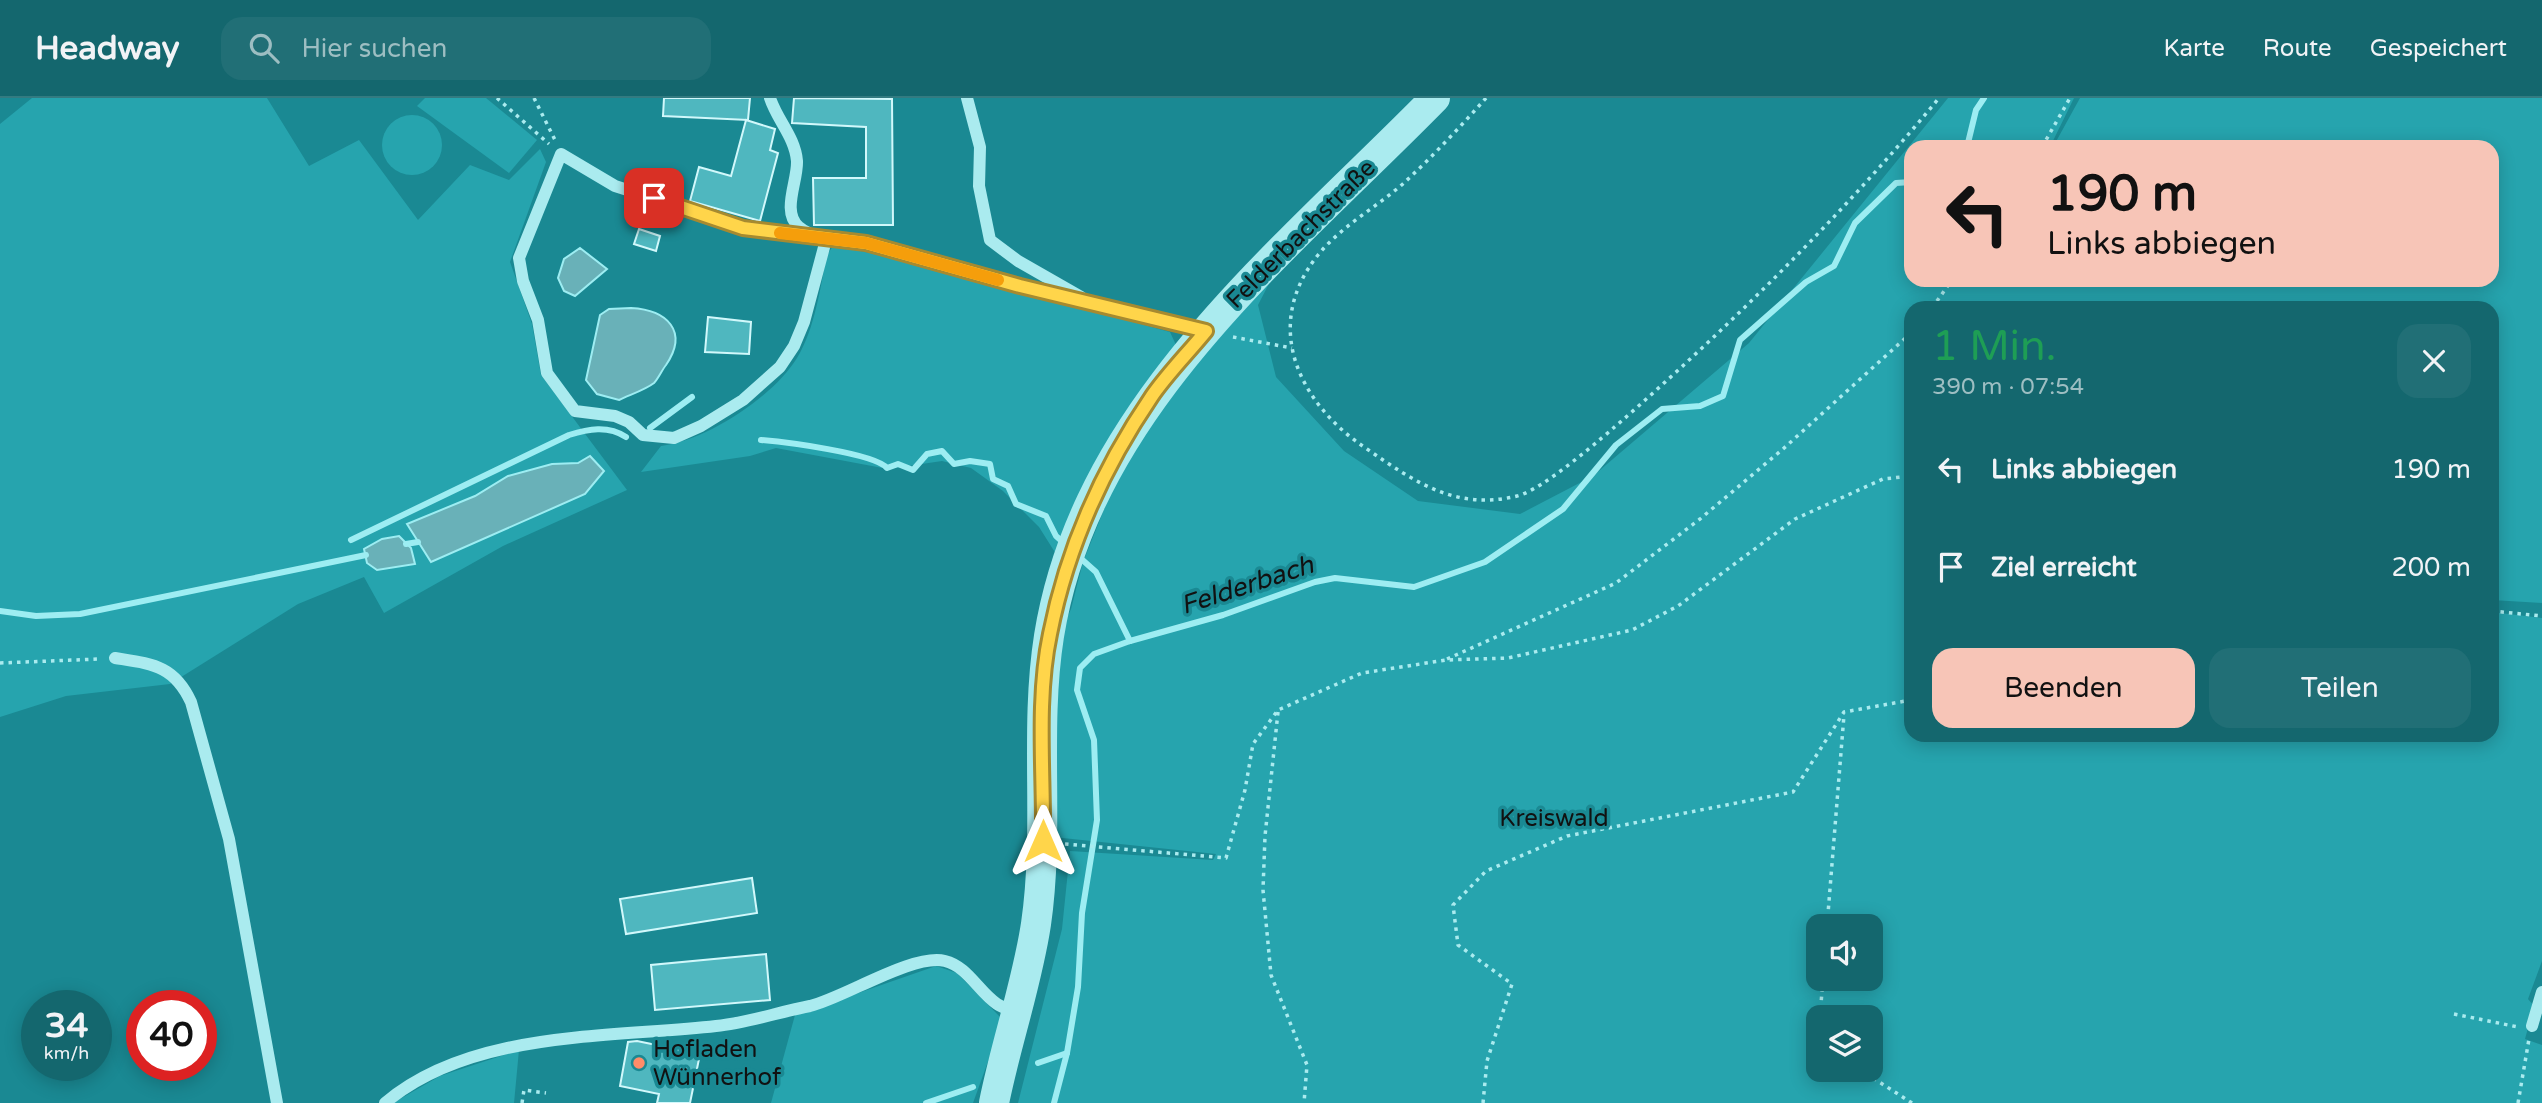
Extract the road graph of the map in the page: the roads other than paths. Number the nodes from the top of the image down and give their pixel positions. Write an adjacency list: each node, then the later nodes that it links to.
1 (770, 98): 4 (lane)
2 (967, 98): 6 (lane)
3 (1435, 98): 7 (street, Felderbachstraße)
4 (811, 234): 5 (lane); 5 (lane)
5 (827, 236): 6 (lane)
6 (1097, 305): 7 (lane)
7 (1206, 331): 10 (street, Felderbachstraße)
8 (115, 658): 12 (lane)
9 (2542, 992): 11 (lane)
10 (1017, 1013): 13 (lane); 14 (street, Felderbachstraße)
11 (2532, 1026)
12 (277, 1103)
13 (385, 1103)
14 (994, 1103)

